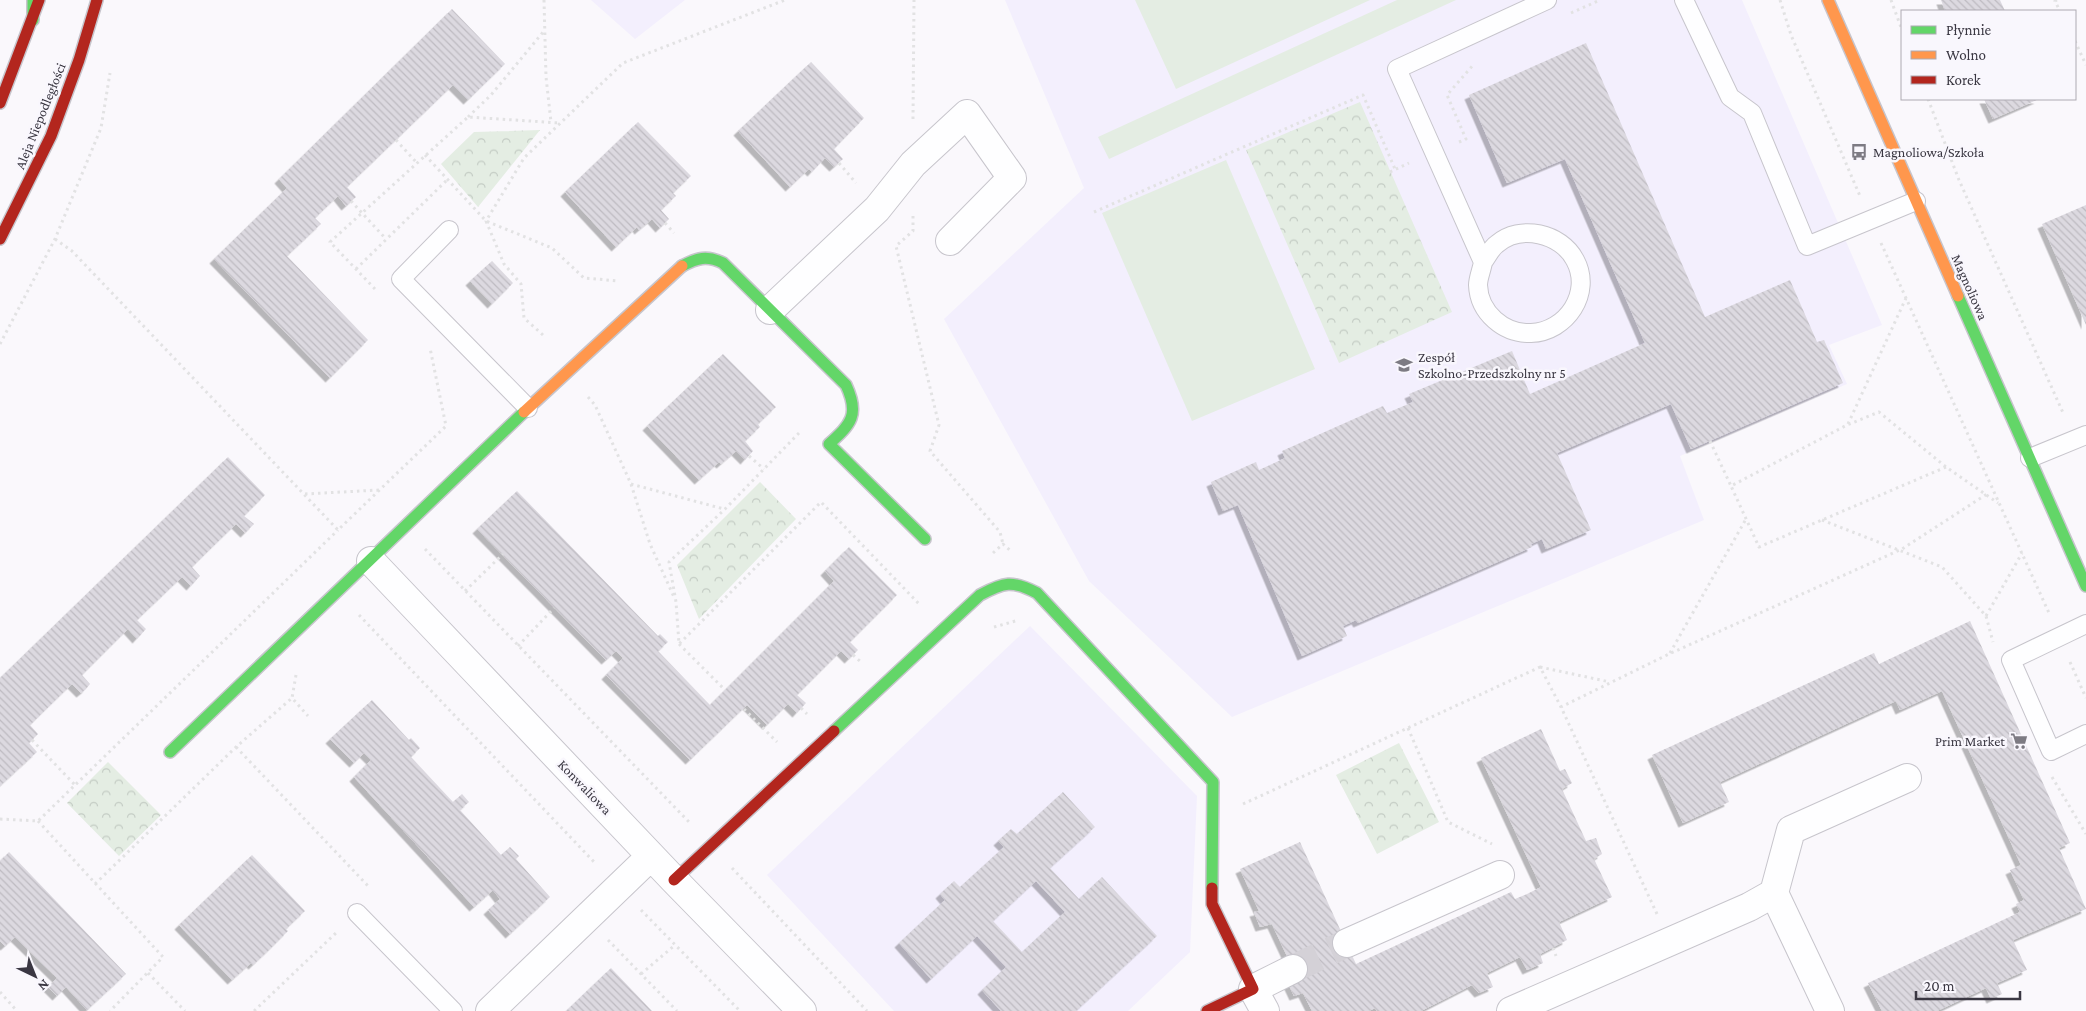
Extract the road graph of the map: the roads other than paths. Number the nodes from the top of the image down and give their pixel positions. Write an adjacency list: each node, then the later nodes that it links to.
1 (33, 0): 7 (street)
2 (39, 0): 7 (street)
3 (97, 0): 11 (street, Aleja Niepodległości)
4 (1547, 0): 13 (lane)
5 (1684, 0): 9 (lane)
6 (1828, 0): 9 (street, Magnoliowa)
7 (33, 20): 8 (street)
8 (0, 102)
9 (1916, 200): 17 (street, Magnoliowa)
10 (449, 230): 15 (lane)
11 (0, 239)
12 (950, 241): 14 (street)
13 (1483, 262): 13 (lane)
14 (770, 310): 15 (street); 18 (street)
15 (528, 408): 19 (street)
16 (2081, 437): 17 (lane)
17 (2030, 458): 20 (street, Magnoliowa)
18 (925, 539)
19 (371, 561): 23 (street); 25 (street, Konwaliowa)
20 (2086, 586)
21 (2086, 624): 22 (lane)
22 (2086, 734)
23 (170, 752)
24 (1907, 778): 28 (street)
25 (651, 856): 27 (street, Konwaliowa); 34 (street)
26 (1500, 874): 30 (street)
27 (674, 880): 32 (street); 35 (street, Konwaliowa)
28 (1774, 894): 37 (street); 38 (street)
29 (357, 913): 33 (lane)
30 (1347, 943)
31 (1293, 969): 32 (street)
32 (1259, 1000): 36 (street)
33 (453, 1011)
34 (490, 1011)
35 (802, 1011)
36 (1208, 1011)
37 (1511, 1011)
38 (1830, 1011)

